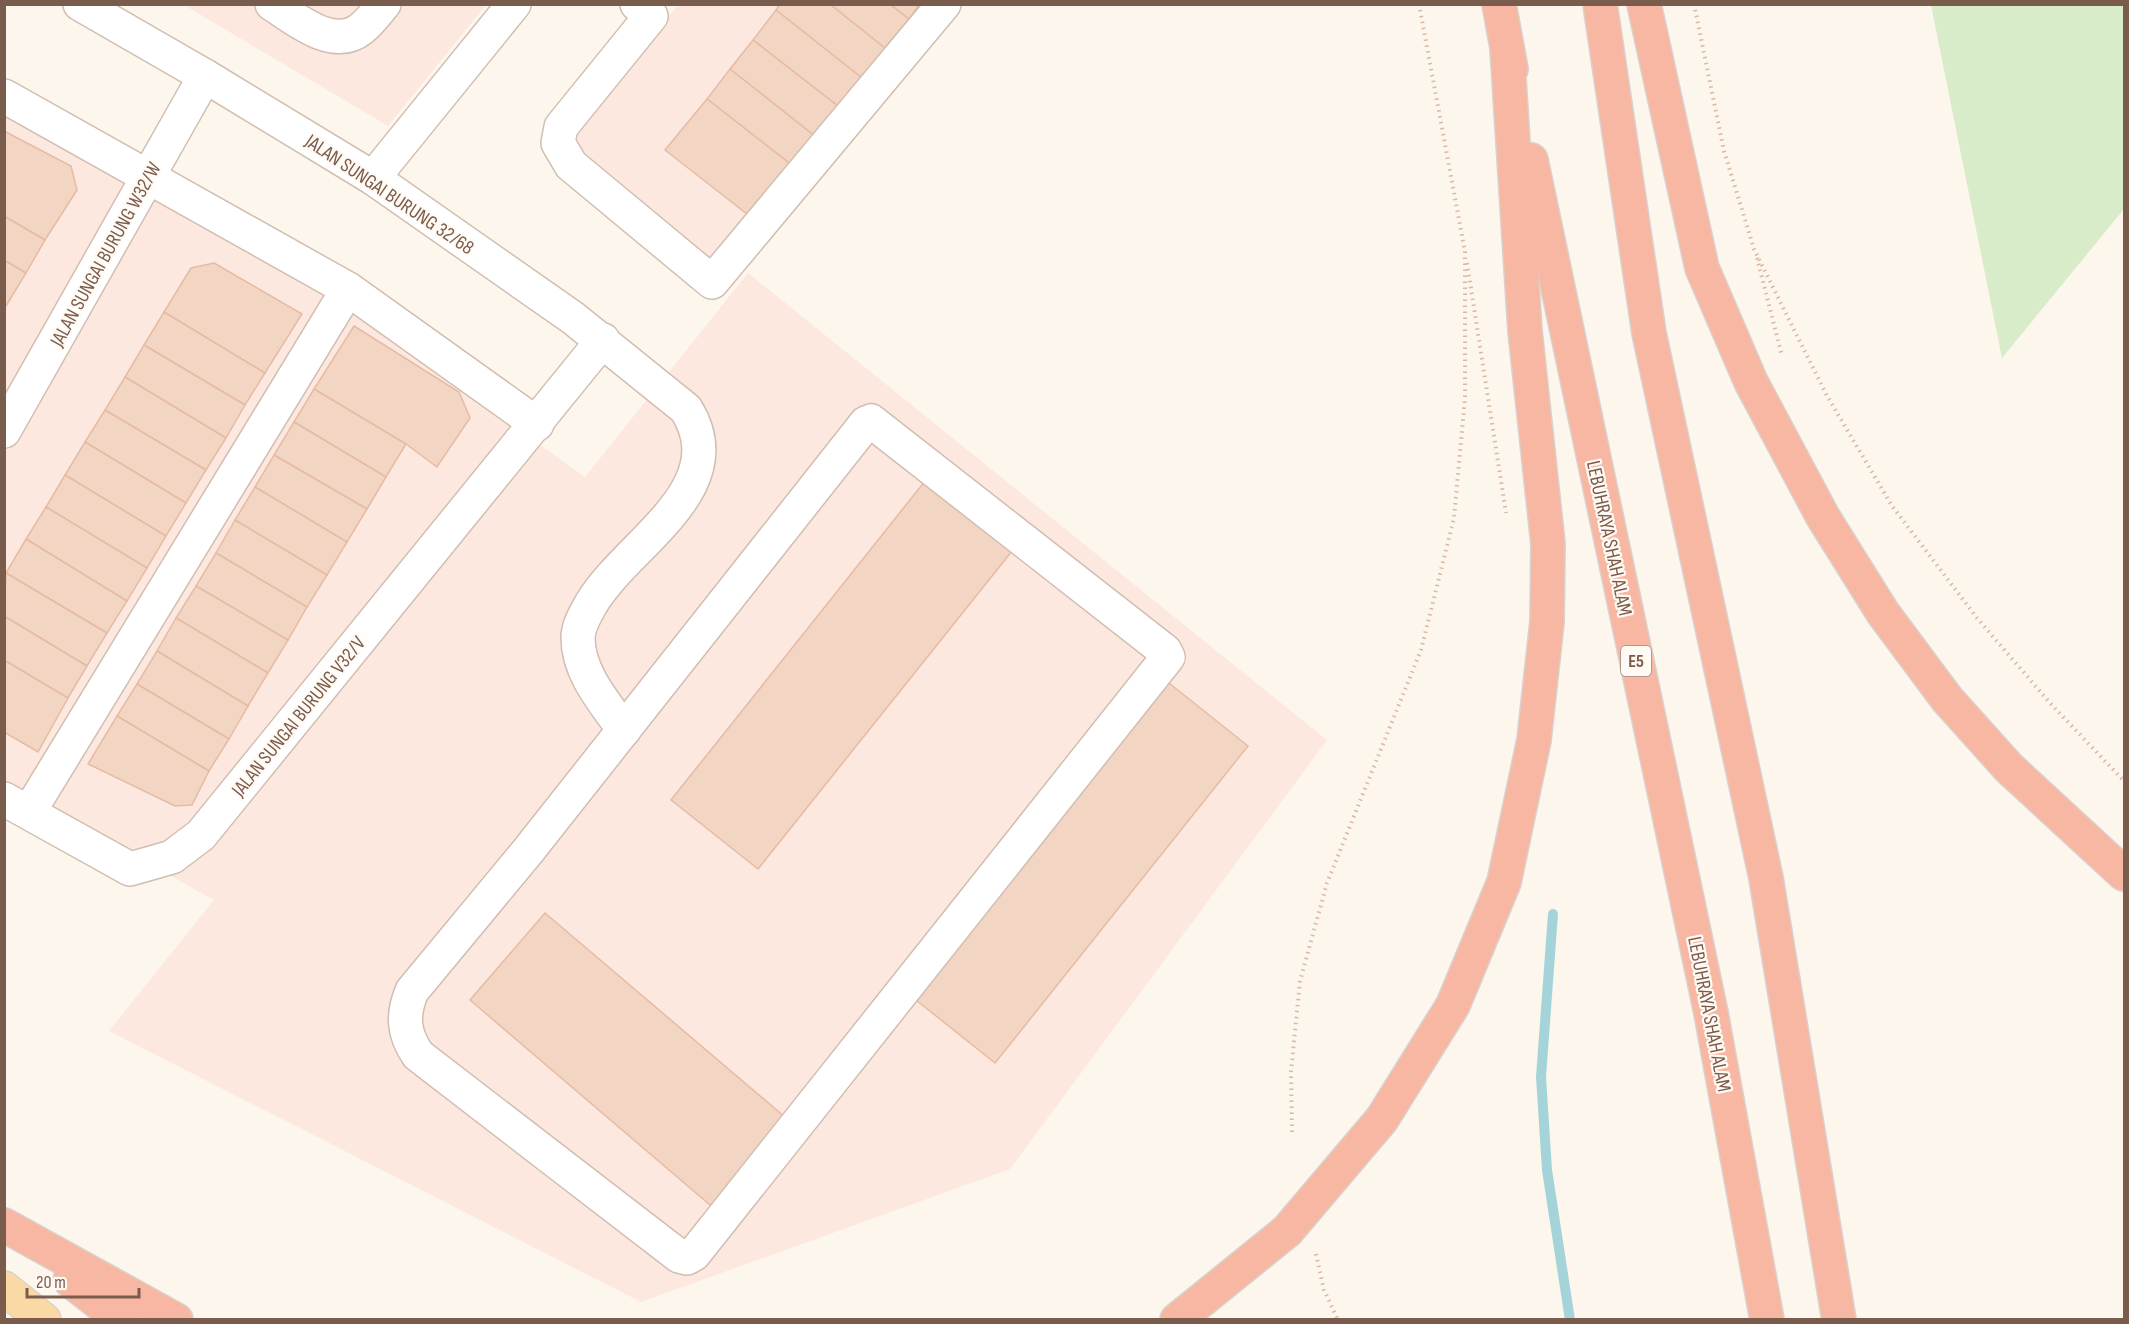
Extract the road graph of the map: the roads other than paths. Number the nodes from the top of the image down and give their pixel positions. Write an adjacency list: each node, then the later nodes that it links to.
1 (80, 4): 11 (street, JALAN SUNGAI BURUNG 32/68)
2 (272, 4): 3 (street)
3 (384, 4)
4 (514, 4): 14 (street)
5 (944, 4): 9 (street)
6 (1499, 4): 10 (highway, LEBUHRAYA SHAH ALAM / E5)
7 (1599, 4): 29 (highway)
8 (1644, 4): 21 (highway)
9 (649, 8)
10 (1507, 48): 27 (highway); 28 (highway, LEBUHRAYA SHAH ALAM / E5)
11 (206, 76): 13 (street, JALAN SUNGAI BURUNG W32/W); 14 (street, JALAN SUNGAI BURUNG 32/68)
12 (4, 96): 13 (street)
13 (148, 176): 15 (street); 18 (street, JALAN SUNGAI BURUNG W32/W)
14 (373, 178): 16 (street, JALAN SUNGAI BURUNG 32/68)
15 (348, 289): 17 (street); 20 (street)
16 (603, 340): 17 (street); 19 (street, JALAN SUNGAI BURUNG 32/68)
17 (537, 424): 20 (street, JALAN SUNGAI BURUNG V32/V)
18 (4, 432)
19 (624, 730): 19 (street)
20 (17, 806)
21 (2124, 874)
22 (4, 1227): 25 (highway); 26 (highway)
23 (4, 1288): 24 (main road)
24 (44, 1320)
25 (121, 1320)
26 (176, 1320)
27 (1176, 1320)
28 (1767, 1320)
29 (1839, 1320)

